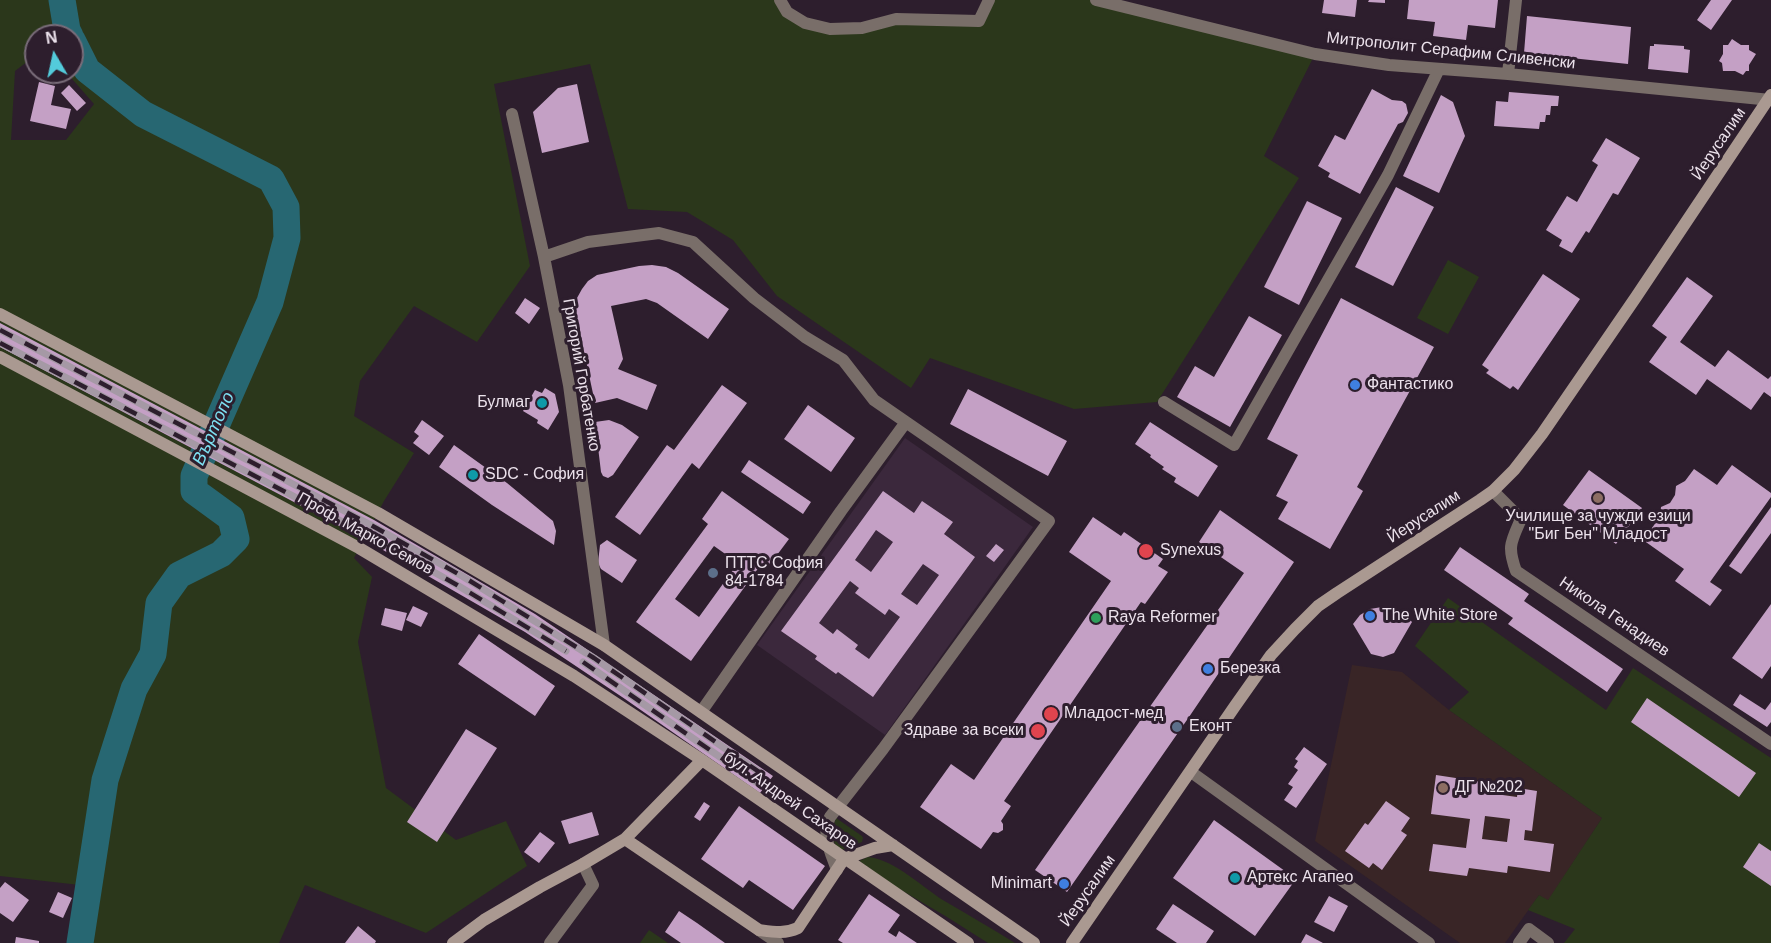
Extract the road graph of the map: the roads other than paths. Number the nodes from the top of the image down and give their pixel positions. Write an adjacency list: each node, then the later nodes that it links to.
1 (780, 0): 2 (street)
2 (989, 0)
3 (1096, 0): 5 (street, Митрополит Серафим Сливенски)
4 (1516, 0): 6 (street)
5 (1439, 69): 6 (street, Митрополит Серафим Сливенски); 12 (street)
6 (1508, 74): 7 (street, Митрополит Серафим Сливенски)
7 (1770, 98): 14 (main road, Йерусалим)
8 (512, 114): 9 (street, Григорий Горбатенко)
9 (544, 257): 13 (street); 15 (street, Григорий Горбатенко)
10 (0, 314): 15 (main road, Проф. Марко Семов)
11 (0, 357): 18 (main road, Проф. Марко Семов)
12 (1164, 402)
13 (906, 422): 16 (street); 20 (street)
14 (1493, 491): 17 (street, Никола Генадиев); 19 (main road, Йерусалим)
15 (604, 645): 16 (main road, Проф. Марко Семов)
16 (702, 712): 20 (main road, бул. Андрей Сахаров)
17 (1771, 744)
18 (702, 760): 21 (main road, бул. Андрей Сахаров); 23 (main road, бул. Андрей Сахаров)
19 (1191, 772): 33 (main road, Йерусалим); 34 (street)
20 (838, 807): 22 (main road, бул. Андрей Сахаров); 23 (street)
21 (626, 838): 25 (main road, бул. Андрей Сахаров); 27 (main road)
22 (894, 845): 24 (main road); 32 (main road, бул. Андрей Сахаров)
23 (830, 849): 24 (main road, бул. Андрей Сахаров); 26 (street)
24 (844, 859): 26 (main road); 31 (main road, бул. Андрей Сахаров)
25 (583, 864): 28 (main road, бул. Андрей Сахаров); 29 (street)
26 (837, 870): 27 (main road)
27 (759, 930): 30 (street)
28 (453, 943)
29 (550, 943)
30 (778, 943)
31 (968, 943)
32 (1034, 943)
33 (1072, 943)
34 (1429, 943)
35 (1519, 943): 36 (street)
36 (1548, 943)

